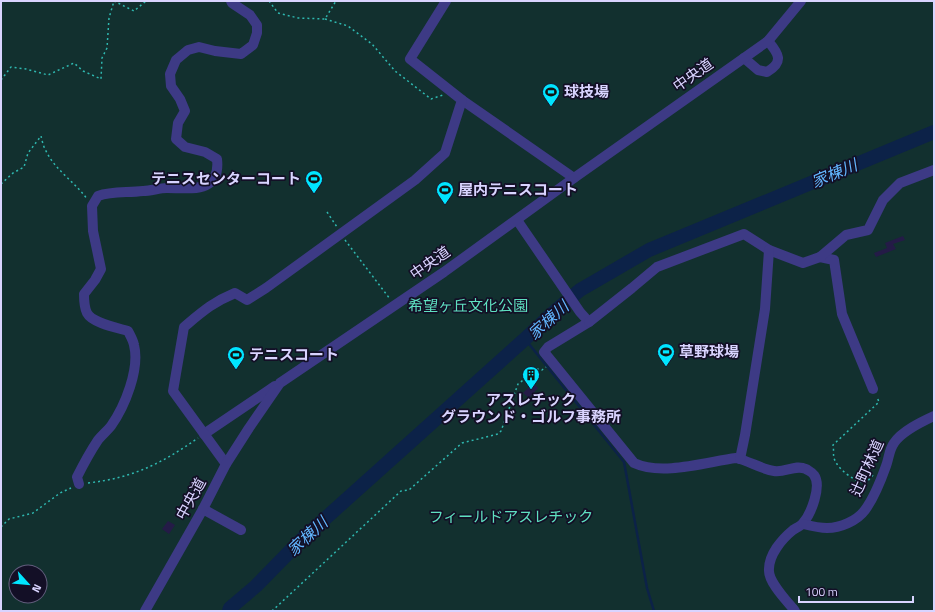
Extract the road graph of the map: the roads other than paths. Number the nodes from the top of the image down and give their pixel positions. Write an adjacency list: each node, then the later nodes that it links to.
1 (231, 1): 19 (lane)
2 (446, 1): 6 (lane)
3 (801, 1): 4 (lane, 中央道)
4 (768, 41): 5 (lane, 中央道); 5 (lane)
5 (744, 58): 8 (lane, 中央道)
6 (462, 100): 8 (lane); 16 (lane)
7 (934, 170): 11 (lane)
8 (574, 178): 9 (lane, 中央道)
9 (517, 220): 12 (lane); 13 (lane, 中央道)
10 (769, 250): 11 (lane); 12 (lane); 17 (lane)
11 (820, 257): 14 (lane)
12 (588, 322): 17 (lane)
13 (280, 383): 16 (lane); 18 (lane, 中央道)
14 (873, 390)
15 (934, 416): 21 (lane, 辻町林道)
16 (204, 434): 18 (lane)
17 (740, 459): 21 (lane)
18 (226, 464): 20 (lane, 中央道)
19 (79, 484)
20 (203, 509): 22 (lane); 23 (lane, 中央道)
21 (803, 524): 24 (lane)
22 (241, 530)
23 (145, 611)
24 (795, 611)

